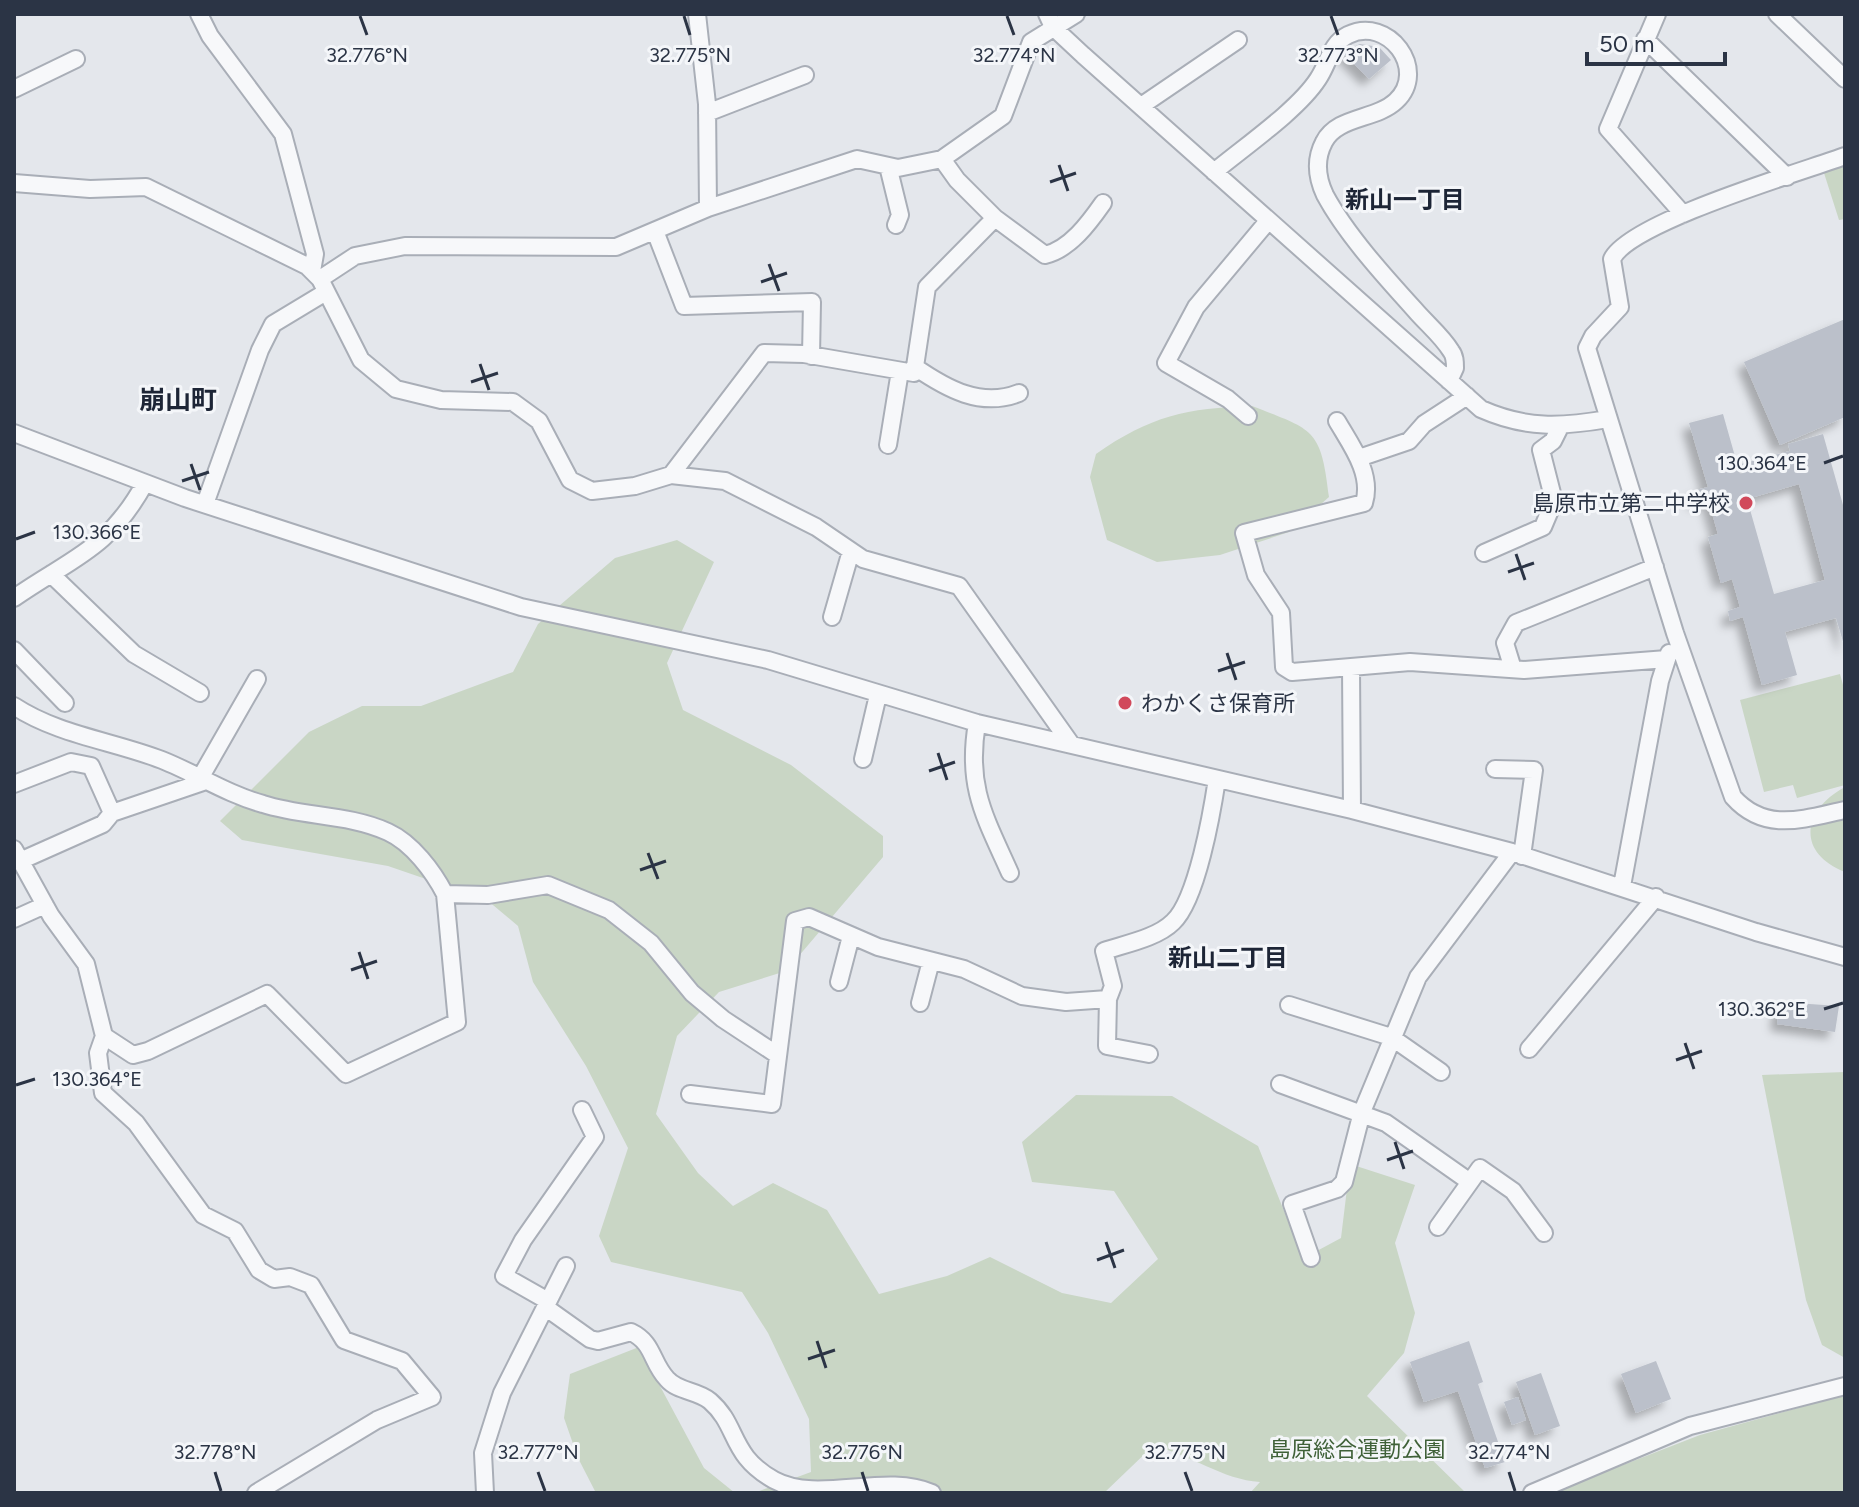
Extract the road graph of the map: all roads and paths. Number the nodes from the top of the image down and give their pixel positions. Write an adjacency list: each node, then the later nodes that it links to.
1 (199, 14): 28 (street)
2 (697, 14): 14 (street)
3 (1076, 14): 6 (street)
4 (1657, 14): 7 (street)
5 (1777, 14): 11 (street)
6 (1050, 20): 13 (street); 16 (street)
7 (1645, 39): 19 (street); 23 (street)
8 (1238, 40): 13 (street)
9 (76, 59): 12 (street)
10 (805, 75): 14 (street)
11 (1845, 79)
12 (14, 89)
13 (1141, 106): 18 (street)
14 (707, 113): 22 (street)
15 (1845, 156): 19 (street)
16 (942, 159): 17 (street); 24 (street)
17 (888, 166): 22 (street); 26 (street)
18 (1214, 172): 25 (street); 31 (street)
19 (1787, 177): 23 (street)
20 (14, 183): 28 (street)
21 (1103, 203): 24 (street)
22 (708, 208): 27 (street)
23 (1683, 214): 35 (street)
24 (995, 218): 30 (street)
25 (1268, 221): 31 (street); 34 (street)
26 (896, 225)
27 (655, 231): 28 (street); 29 (street)
28 (319, 281): 41 (street); 43 (street)
29 (811, 356): 30 (street); 41 (street)
30 (908, 369): 32 (street); 39 (street)
31 (1449, 381): 33 (street)
32 (1019, 393)
33 (1467, 396): 37 (street); 40 (street)
34 (1248, 416)
35 (1608, 419): 37 (street); 46 (street)
36 (1337, 421): 40 (street)
37 (1560, 427): 45 (street)
38 (14, 433): 42 (street)
39 (888, 445)
40 (1359, 458): 53 (street)
41 (671, 475): 44 (street)
42 (145, 483): 43 (street); 47 (street)
43 (205, 504): 57 (street)
44 (851, 551): 49 (street); 61 (street)
45 (1484, 553)
46 (1655, 567): 50 (street); 54 (street)
47 (51, 574): 48 (street); 56 (street)
48 (14, 598)
49 (832, 617)
50 (1675, 633): 52 (street); 68 (street)
51 (14, 650): 58 (street)
52 (1667, 659): 54 (street); 73 (street)
53 (1351, 667): 54 (street); 67 (street)
54 (1513, 669)
55 (257, 679): 65 (street)
56 (200, 693)
57 (878, 695): 60 (street); 62 (street)
58 (65, 703)
59 (14, 706): 65 (street)
60 (977, 723): 61 (street); 72 (street)
61 (1071, 744): 64 (street)
62 (863, 759)
63 (1495, 769): 70 (street)
64 (1217, 779): 67 (street); 82 (street)
65 (201, 781): 69 (street); 74 (street)
66 (14, 784): 69 (street)
67 (1352, 810): 70 (street)
68 (1845, 810)
69 (112, 813): 71 (street)
70 (1517, 854): 73 (street); 86 (street)
71 (17, 855): 76 (street)
72 (1010, 873)
73 (1622, 886): 75 (street)
74 (445, 894): 85 (street); 88 (street)
75 (1656, 897): 79 (street); 87 (street)
76 (45, 905): 77 (street); 85 (street)
77 (14, 919)
78 (851, 936): 80 (street); 81 (street); 88 (street)
79 (1845, 957)
80 (931, 961): 82 (street); 83 (street)
81 (839, 982)
82 (1108, 999): 89 (street)
83 (920, 1003)
84 (1289, 1005): 86 (street)
85 (104, 1036): 102 (street)
86 (1391, 1037): 90 (street); 94 (street)
87 (1529, 1049)
88 (776, 1054): 92 (street)
89 (1149, 1054)
90 (1441, 1072)
91 (1280, 1084): 94 (street)
92 (690, 1094)
93 (582, 1110): 100 (street)
94 (1362, 1112): 95 (street); 98 (street)
95 (1470, 1182): 96 (street); 97 (street)
96 (1438, 1227)
97 (1544, 1233)
98 (1311, 1258)
99 (566, 1266): 100 (street)
100 (547, 1304): 103 (street); 104 (street)
101 (1845, 1386): 105 (street)
102 (256, 1493)
103 (485, 1493)
104 (932, 1493)
105 (1532, 1493)

